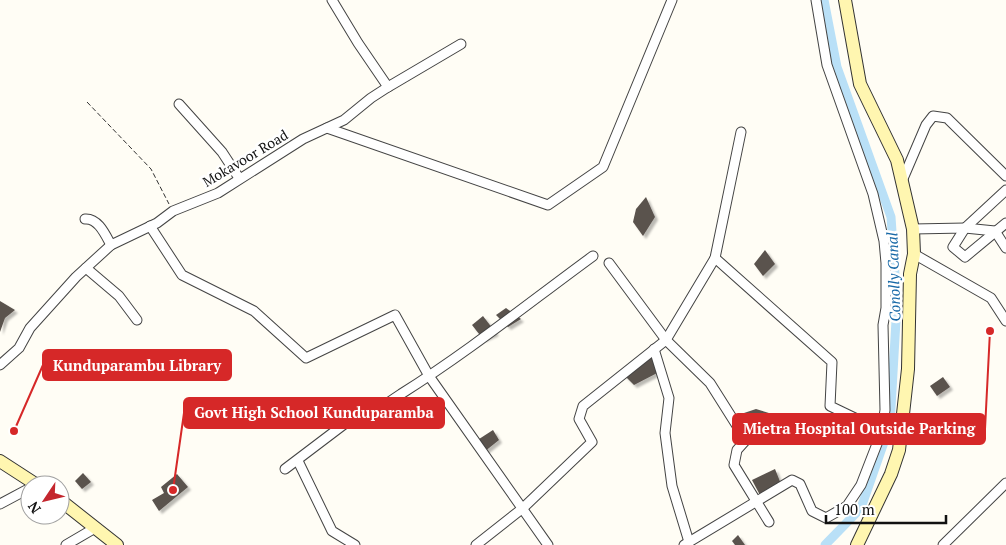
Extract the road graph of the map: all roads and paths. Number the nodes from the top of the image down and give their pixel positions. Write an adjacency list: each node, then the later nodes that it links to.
1 (332, 0): 6 (street)
2 (672, 0): 9 (street)
3 (816, 0): 37 (street)
4 (845, 0): 13 (main road)
5 (461, 44): 6 (street, Mokavoor Road)
6 (388, 87): 9 (street, Mokavoor Road)
7 (87, 102): 15 (path)
8 (179, 104): 12 (street)
9 (327, 128): 12 (street, Mokavoor Road)
10 (741, 132): 26 (street)
11 (1006, 176): 13 (street)
12 (240, 178): 15 (street, Mokavoor Road)
13 (902, 181): 20 (main road)
14 (1006, 190): 19 (street)
15 (173, 211): 18 (street, Mokavoor Road)
16 (85, 219): 22 (street)
17 (1006, 222): 21 (street)
18 (150, 226): 22 (street, Mokavoor Road); 34 (street)
19 (965, 228): 20 (street); 21 (street); 21 (street)
20 (913, 229): 24 (main road)
21 (995, 231): 23 (street)
22 (111, 245): 28 (street, Mokavoor Road)
23 (1006, 248)
24 (914, 254): 30 (street); 38 (main road)
25 (593, 256): 34 (street)
26 (715, 258): 31 (street); 37 (street)
27 (609, 263): 31 (street)
28 (86, 268): 29 (street); 33 (street, Mokavoor Road)
29 (137, 320)
30 (1006, 321)
31 (666, 340): 32 (street); 45 (street)
32 (654, 349): 48 (street); 51 (street)
33 (0, 365)
34 (429, 376): 36 (street); 48 (street)
35 (344, 412): 36 (street)
36 (351, 419): 40 (street)
37 (882, 431): 38 (street); 45 (street)
38 (901, 434): 57 (main road)
39 (0, 461): 42 (main road)
40 (298, 461): 41 (street); 54 (street)
41 (285, 469)
42 (21, 475)
43 (1006, 483): 58 (street)
44 (20, 493): 46 (street)
45 (757, 503): 49 (street); 51 (street)
46 (0, 504)
47 (70, 508): 50 (main road)
48 (523, 508): 55 (street); 56 (street)
49 (769, 522)
50 (95, 528): 52 (street); 53 (main road)
51 (686, 544)
52 (66, 545)
53 (116, 545)
54 (355, 545)
55 (476, 545)
56 (548, 545)
57 (856, 545)
58 (943, 545)

